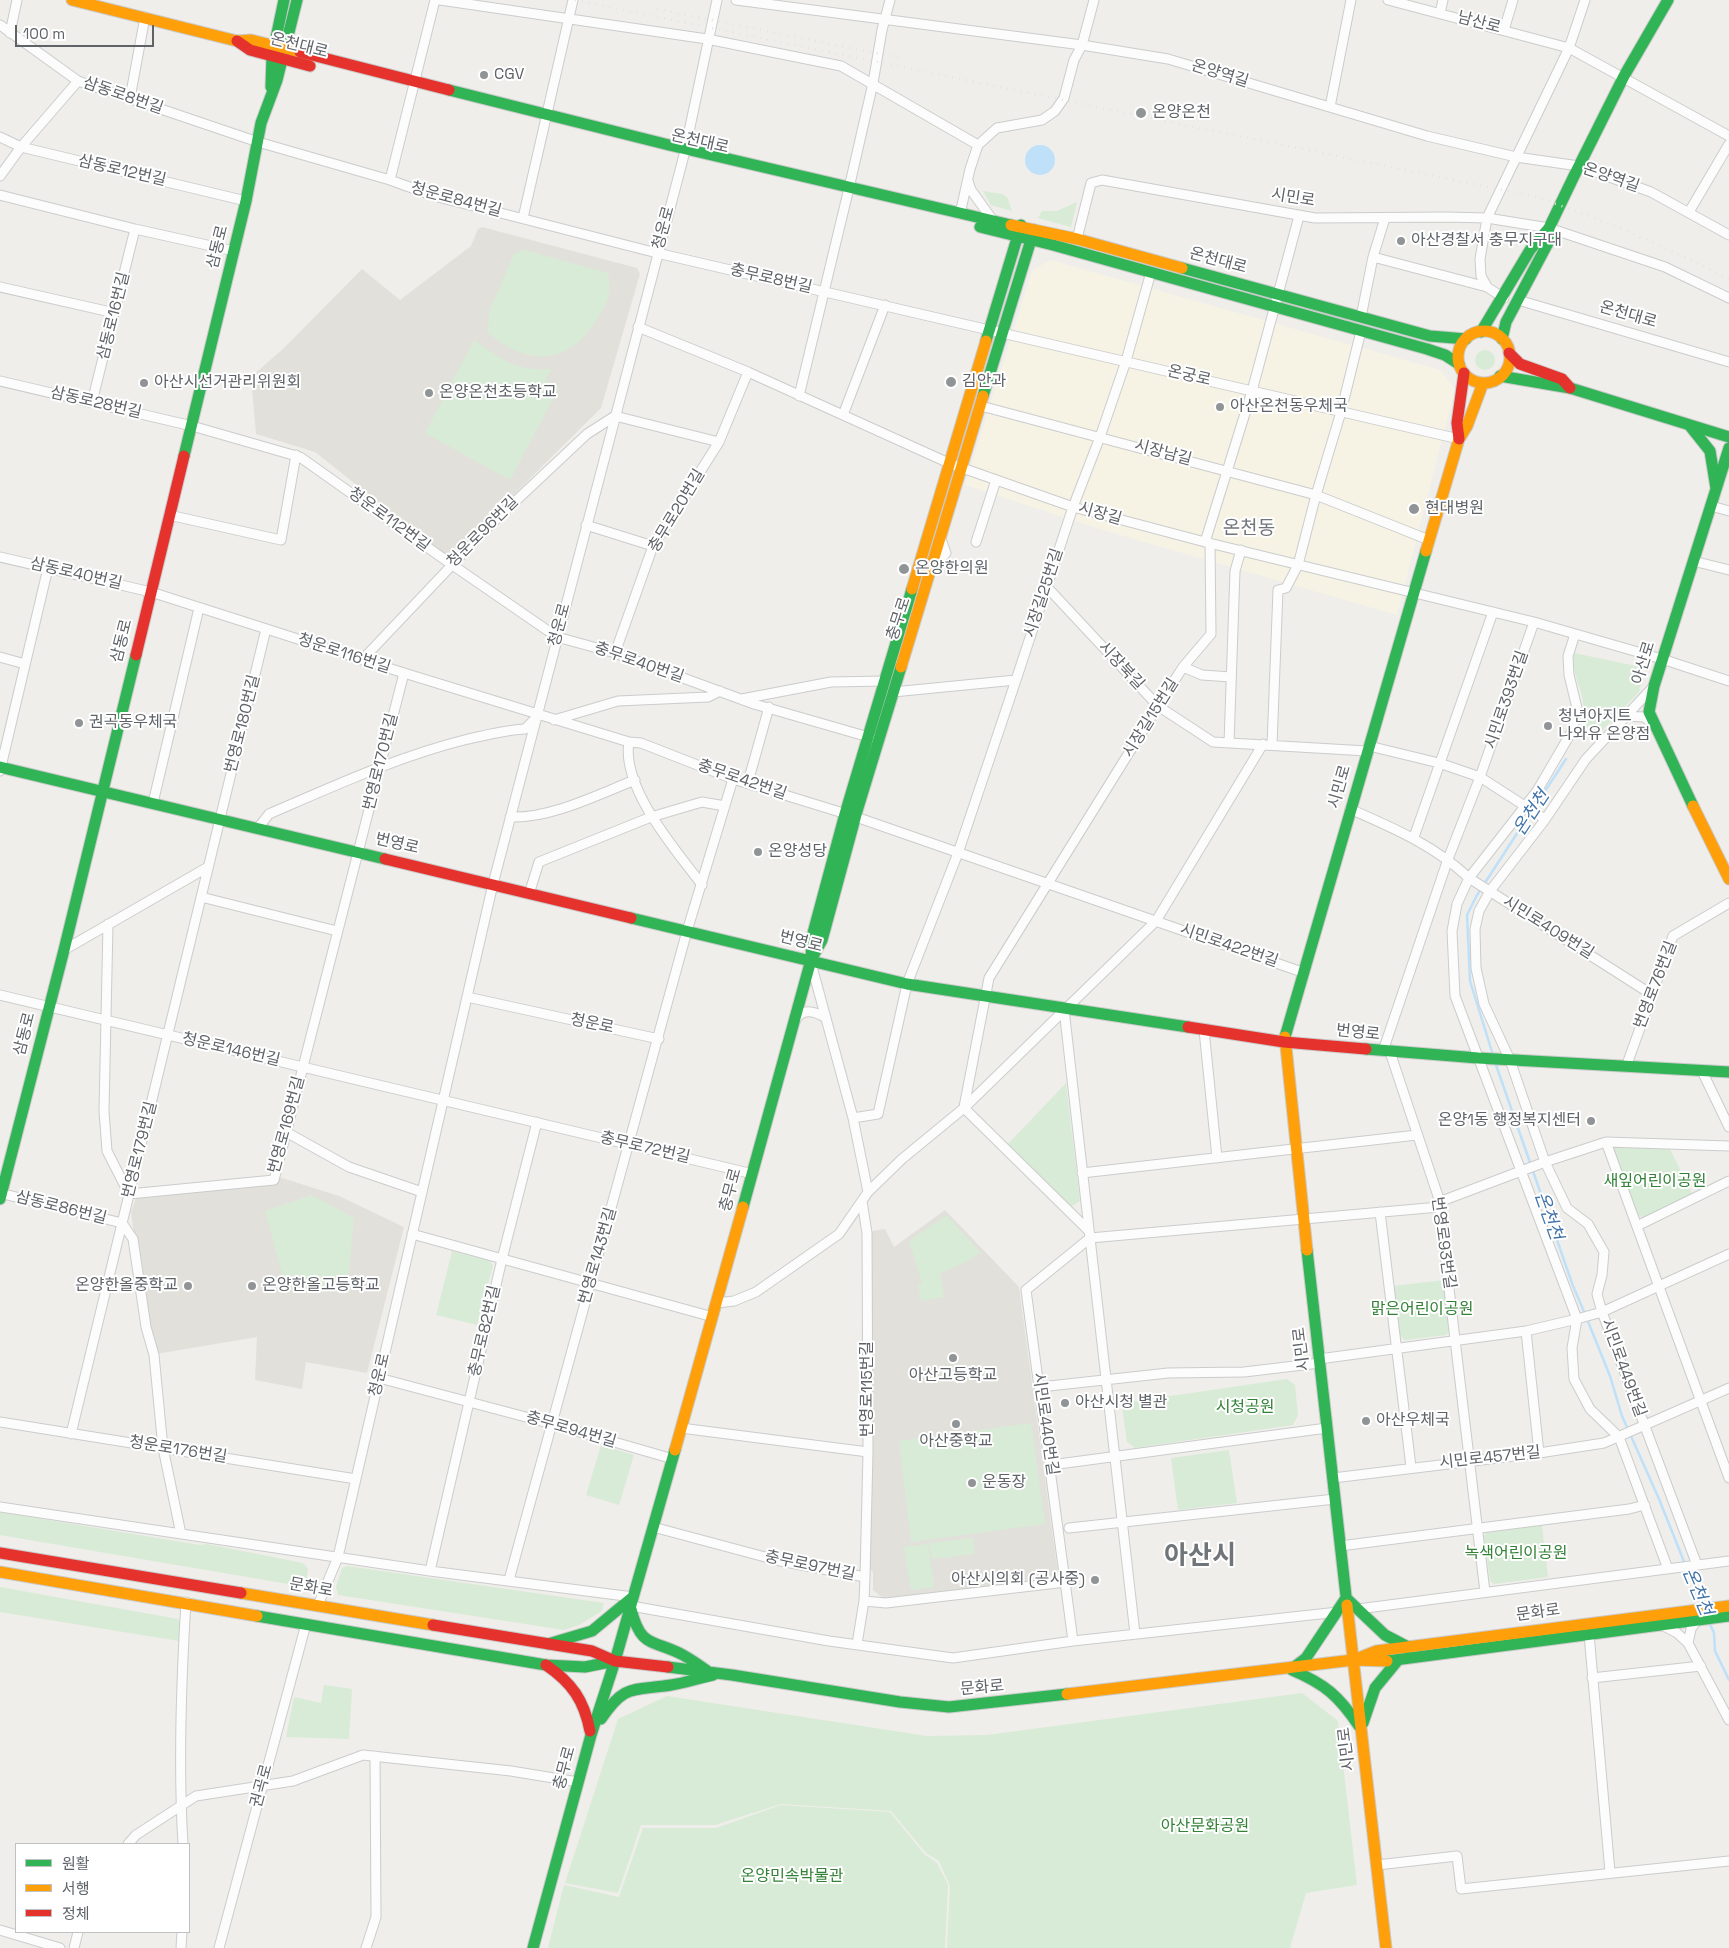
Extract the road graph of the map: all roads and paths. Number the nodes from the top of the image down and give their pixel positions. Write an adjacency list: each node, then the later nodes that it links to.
1 (17, 0): 24 (street)
2 (72, 0): 19 (main road, 온천대로)
3 (284, 0): 28 (main road)
4 (298, 0): 28 (main road)
5 (435, 0): 32 (street)
6 (440, 0): 20 (street)
7 (573, 0): 20 (street)
8 (717, 0): 25 (street, 청운로)
9 (736, 0): 21 (street, 온양역길)
10 (890, 0): 21 (street)
11 (1094, 0): 26 (street)
12 (1351, 0): 34 (street)
13 (1388, 0): 18 (street, 남산로)
14 (1444, 0): 18 (street)
15 (1513, 0): 23 (street)
16 (1585, 0): 27 (street)
17 (1668, 0): 29 (main road)
18 (1440, 13): 23 (street, 남산로)
19 (145, 17): 28 (main road, 온천대로); 33 (street)
20 (569, 19): 25 (street); 35 (street)
21 (885, 21): 26 (street, 온양역길); 31 (street)
22 (0, 25): 24 (street, 삼동로8번길)
23 (1504, 30): 27 (street, 남산로)
24 (10, 32): 30 (street, 삼동로8번길)
25 (707, 39): 31 (street); 42 (street, 청운로)
26 (1082, 45): 34 (street, 온양역길); 40 (street)
27 (1569, 48): 29 (street, 남산로); 43 (street)
28 (278, 53): 32 (main road, 온천대로); 38 (main road, 삼동로)
29 (1624, 76): 36 (street, 남산로); 44 (main road)
30 (78, 81): 33 (street, 삼동로8번길); 41 (street)
31 (873, 83): 40 (street); 48 (street)
32 (414, 86): 35 (main road, 온천대로); 46 (street)
33 (130, 98): 38 (street, 삼동로8번길)
34 (1330, 107): 43 (street, 온양역길)
35 (546, 118): 42 (main road, 온천대로); 54 (street)
36 (1729, 136)
37 (0, 138): 41 (street, 삼동로12번길)
38 (258, 142): 46 (street, 청운로84번길); 50 (main road, 삼동로)
39 (1729, 144): 51 (street)
40 (978, 145): 47 (street)
41 (21, 147): 45 (street); 50 (street, 삼동로12번길)
42 (684, 152): 48 (main road, 온천대로); 65 (street, 청운로)
43 (1516, 157): 44 (street, 온양역길); 56 (street)
44 (1579, 166): 51 (street, 온양역길); 58 (main road)
45 (0, 176)
46 (390, 180): 54 (street, 청운로84번길)
47 (968, 181): 52 (street); 57 (street)
48 (849, 191): 52 (main road, 온천대로); 57 (main road, 온천대로); 70 (street)
49 (0, 195): 59 (street)
50 (246, 201): 64 (main road, 삼동로)
51 (1689, 212): 62 (street, 온양역길)
52 (960, 214): 57 (main road, 온천대로)
53 (1299, 216): 55 (street, 시민로); 63 (street, 시민로); 71 (street)
54 (523, 218): 65 (street, 청운로84번길)
55 (1384, 218): 56 (street, 시민로); 66 (street)
56 (1487, 218): 58 (street, 시민로); 68 (street)
57 (994, 225): 60 (main road, 온천대로)
58 (1550, 228): 72 (main road); 73 (street); 74 (main road)
59 (135, 229): 64 (street); 77 (street, 삼동로16번길)
60 (1019, 230): 61 (main road, 온천대로); 80 (main road, 충무로)
61 (1033, 234): 63 (main road, 온천대로); 67 (main road, 온천대로); 83 (main road, 충무로)
62 (1729, 235)
63 (1077, 239): 71 (main road, 온천대로)
64 (234, 251): 102 (main road, 삼동로)
65 (657, 253): 70 (street, 충무로8번길); 79 (street, 청운로)
66 (1373, 257): 68 (street); 78 (street)
67 (1151, 272): 76 (main road, 온천대로); 87 (street)
68 (1487, 287): 72 (street)
69 (0, 288): 77 (street)
70 (825, 291): 75 (street, 충무로8번길); 96 (street)
71 (1279, 295): 76 (street); 78 (main road, 온천대로)
72 (1504, 298): 82 (main road)
73 (1729, 298)
74 (1518, 300): 85 (main road); 88 (street, 온천대로)
75 (885, 305): 80 (street, 충무로8번길); 100 (street)
76 (1276, 307): 81 (main road, 온천대로); 95 (street)
77 (115, 313): 97 (street, 삼동로16번길)
78 (1361, 318): 84 (main road, 온천대로)
79 (638, 327): 90 (street); 101 (street, 청운로)
80 (991, 330): 83 (street, 충무로8번길); 110 (main road, 충무로)
81 (1361, 330): 89 (main road, 온천대로); 99 (street)
82 (1481, 332): 84 (main road); 85 (main road)
83 (1004, 333): 87 (street, 온궁로); 98 (main road, 충무로)
84 (1466, 339): 89 (main road)
85 (1502, 339): 86 (main road)
86 (1509, 353): 91 (main road); 94 (main road)
87 (1126, 361): 95 (street, 온궁로); 104 (street)
88 (1729, 362)
89 (1461, 369): 93 (main road); 106 (main road, 시민로)
90 (748, 372): 96 (street); 107 (street, 충무로20번길)
91 (1500, 376): 93 (main road); 94 (main road)
92 (0, 380): 97 (street, 삼동로28번길)
93 (1483, 383): 106 (main road, 시민로)
94 (1570, 388): 103 (main road)
95 (1252, 391): 99 (street, 온궁로); 112 (street)
96 (799, 396): 100 (street)
97 (92, 402): 102 (street, 삼동로28번길)
98 (981, 406): 104 (street, 시장남길); 111 (main road, 충무로)
99 (1341, 412): 106 (street, 온궁로); 115 (street)
100 (843, 415): 110 (street)
101 (615, 416): 107 (street); 120 (street, 청운로); 128 (street, 청운로96번길)
102 (192, 426): 109 (street, 청운로112번길); 119 (main road, 삼동로)
103 (1689, 426): 105 (main road); 114 (main road)
104 (1100, 437): 112 (street, 시장남길); 117 (street)
105 (1729, 437)
106 (1459, 439): 121 (main road, 시민로)
107 (719, 442): 124 (street, 충무로20번길)
108 (1729, 448): 114 (main road, 아산로)
109 (296, 455): 119 (street); 128 (street, 청운로112번길)
110 (951, 464): 111 (street); 150 (main road, 충무로)
111 (963, 468): 113 (street, 시장길); 154 (main road, 충무로)
112 (1226, 470): 115 (street, 시장남길); 123 (street)
113 (996, 480): 117 (street, 시장길); 122 (street)
114 (1716, 488): 116 (main road, 아산로)
115 (1316, 494): 121 (street, 시장남길); 129 (street)
116 (1711, 506): 118 (street); 127 (main road, 아산로)
117 (1073, 507): 123 (street, 시장길); 132 (street, 시장길25번길)
118 (1729, 511)
119 (169, 516): 133 (main road, 삼동로)
120 (586, 526): 124 (street); 140 (street, 청운로)
121 (1429, 540): 134 (main road, 시민로)
122 (976, 542)
123 (1208, 543): 125 (street, 시장길); 146 (street, 시장길15번길)
124 (653, 546): 141 (street, 충무로20번길)
125 (1241, 550): 129 (street, 시장길); 148 (street)
126 (0, 556): 130 (street, 삼동로40번길)
127 (1693, 561): 131 (street); 143 (main road, 아산로)
128 (451, 564): 140 (street, 청운로112번길); 144 (street, 청운로96번길)
129 (1298, 565): 134 (street, 시장길); 165 (street)
130 (48, 568): 133 (street, 삼동로40번길); 145 (street)
131 (1729, 570)
132 (1046, 586): 149 (street, 시장길25번길); 156 (street, 시장북길)
133 (151, 592): 135 (street, 청운로116번길); 174 (main road, 삼동로)
134 (1414, 594): 136 (street); 166 (main road, 시민로)
135 (199, 608): 138 (street, 청운로116번길); 175 (street)
136 (1494, 612): 137 (street); 167 (street)
137 (1534, 622): 139 (street); 170 (street, 시민로393번길)
138 (266, 629): 144 (street, 청운로116번길); 182 (street, 번영로180번길)
139 (1574, 634): 143 (street); 176 (street)
140 (557, 637): 141 (street, 충무로40번길); 158 (street, 청운로)
141 (615, 654): 153 (street, 충무로40번길)
142 (0, 657): 145 (street)
143 (1662, 659): 151 (street); 152 (main road, 아산로)
144 (362, 660): 147 (street, 청운로116번길)
145 (25, 664): 169 (street)
146 (1183, 668): 148 (street); 156 (street, 시장길15번길)
147 (404, 674): 158 (street, 청운로116번길); 168 (street, 번영로170번길)
148 (1231, 677): 164 (street)
149 (1016, 680): 154 (street); 187 (street, 시장길25번길)
150 (885, 681): 155 (street); 162 (main road, 충무로)
151 (1729, 681)
152 (1654, 686): 159 (street); 161 (main road, 아산로)
153 (720, 692): 155 (street, 충무로40번길); 160 (street, 충무로40번길)
154 (893, 692): 162 (main road, 충무로)
155 (742, 700): 157 (street, 충무로40번길)
156 (1158, 706): 164 (street, 시장북길); 192 (street, 시장길15번길)
157 (769, 707): 162 (street, 충무로40번길); 173 (street)
158 (537, 715): 160 (street, 충무로42번길); 168 (street); 180 (street, 청운로)
159 (1626, 716): 161 (street); 183 (street)
160 (554, 720): 163 (street, 충무로42번길)
161 (1653, 724): 191 (main road, 아산로)
162 (873, 739): 179 (main road, 충무로)
163 (629, 742): 171 (street, 충무로42번길); 172 (street)
164 (1228, 743): 165 (street, 시장북길)
165 (1267, 745): 166 (street, 시장북길); 199 (street)
166 (1368, 748): 167 (street, 시장북길); 178 (main road, 시민로)
167 (1438, 763): 170 (street, 시장북길); 185 (street)
168 (380, 766): 184 (street); 186 (street, 번영로170번길)
169 (0, 768): 174 (main road, 번영로)
170 (1480, 777): 176 (street, 시장북길); 188 (street, 시민로393번길)
171 (733, 779): 173 (street, 충무로42번길); 177 (street)
172 (636, 780): 180 (street); 181 (street)
173 (748, 782): 179 (street, 충무로42번길)
174 (102, 791): 175 (main road, 번영로); 203 (main road, 삼동로)
175 (153, 803): 182 (main road, 번영로)
176 (1524, 805): 183 (street, 시장북길); 190 (street)
177 (725, 806): 181 (street); 194 (street)
178 (1350, 809): 185 (street, 시민로409번길); 205 (main road, 시민로)
179 (851, 816): 187 (street, 시민로422번길); 204 (main road, 충무로)
180 (510, 817): 193 (street, 청운로)
181 (651, 817): 194 (street); 196 (street)
182 (220, 819): 184 (main road, 번영로); 189 (street, 번영로179번길)
183 (1545, 819): 195 (street)
184 (258, 828): 186 (main road, 번영로)
185 (1414, 837): 188 (street, 시민로409번길)
186 (358, 852): 193 (main road, 번영로); 201 (street, 번영로169번길)
187 (958, 854): 192 (street, 시민로422번길); 206 (street)
188 (1448, 859): 190 (street, 시민로409번길); 220 (street)
189 (208, 867): 197 (street, 번영로179번길); 200 (street)
190 (1469, 878): 195 (street, 시민로409번길); 221 (street)
191 (1729, 879)
192 (1049, 883): 199 (street, 시민로422번길); 210 (street)
193 (493, 884): 196 (main road, 번영로); 209 (street, 청운로)
194 (702, 884): 202 (street)
195 (1490, 891): 207 (street, 시민로409번길); 222 (street)
196 (529, 894): 202 (main road, 번영로)
197 (201, 897): 201 (street); 217 (street, 번영로179번길)
198 (1729, 903): 207 (street, 번영로76번길)
199 (1156, 921): 205 (street, 시민로422번길); 212 (street)
200 (108, 924): 203 (street); 214 (street)
201 (338, 931): 223 (street, 번영로169번길)
202 (687, 931): 204 (main road, 번영로); 218 (street, 번영로143번길)
203 (64, 950): 211 (main road, 삼동로)
204 (811, 960): 206 (main road, 번영로); 213 (street); 215 (main road, 충무로)
205 (1302, 972): 219 (main road, 시민로)
206 (907, 984): 210 (main road, 번영로); 229 (street)
207 (1651, 994): 224 (street, 번영로76번길)
208 (0, 995): 211 (street, 청운로146번길)
209 (467, 996): 218 (street, 청운로); 227 (street, 청운로)
210 (985, 997): 212 (main road, 번영로); 228 (street)
211 (49, 1006): 214 (street, 청운로146번길); 247 (main road, 삼동로)
212 (1064, 1008): 216 (main road, 번영로); 228 (street); 241 (street)
213 (826, 1018): 215 (street); 229 (street)
214 (107, 1020): 217 (street, 청운로146번길); 246 (street)
215 (794, 1024): 242 (main road, 충무로)
216 (1204, 1030): 219 (main road, 번영로); 238 (street)
217 (168, 1035): 223 (street, 청운로146번길); 246 (street, 번영로179번길)
218 (659, 1039): 235 (street, 번영로143번길)
219 (1284, 1042): 220 (main road, 번영로); 237 (main road, 시민로)
220 (1386, 1052): 221 (main road, 번영로); 233 (street, 번영로93번길)
221 (1478, 1058): 222 (main road, 번영로); 240 (street)
222 (1510, 1060): 224 (main road, 번영로); 239 (street)
223 (303, 1067): 227 (street, 청운로146번길); 232 (street, 번영로169번길)
224 (1626, 1067): 225 (main road, 번영로)
225 (1702, 1071): 226 (main road, 번영로); 231 (street)
226 (1729, 1072)
227 (443, 1100): 230 (street, 충무로72번길); 244 (street, 청운로)
228 (964, 1108): 245 (street); 255 (street)
229 (853, 1118): 245 (street)
230 (537, 1122): 235 (street, 충무로72번길); 257 (street)
231 (1729, 1127)
232 (286, 1132): 244 (street); 246 (street, 번영로169번길)
233 (1417, 1135): 237 (street); 249 (street, 번영로93번길)
234 (1606, 1142): 236 (street); 239 (street); 253 (street)
235 (629, 1144): 242 (street, 충무로72번길); 258 (street, 번영로143번길)
236 (1729, 1146)
237 (1295, 1149): 238 (street); 251 (main road, 시민로)
238 (1216, 1158): 241 (street)
239 (1545, 1162): 240 (street); 261 (street)
240 (1521, 1171): 249 (street); 263 (street)
241 (1082, 1173): 255 (street)
242 (753, 1174): 260 (main road, 충무로)
243 (1729, 1181): 253 (street)
244 (422, 1192): 254 (street, 청운로)
245 (868, 1192): 248 (street)
246 (129, 1194): 252 (street, 번영로179번길)
247 (0, 1195): 252 (street, 삼동로86번길)
248 (862, 1200): 260 (street); 282 (street, 번영로115번길)
249 (1439, 1204): 250 (street); 265 (street, 번영로93번길)
250 (1380, 1212): 251 (street); 266 (street)
251 (1303, 1219): 255 (street); 267 (main road, 시민로)
252 (122, 1222): 279 (street, 번영로179번길); 281 (street)
253 (1637, 1226): 259 (street)
254 (412, 1234): 257 (street); 268 (street, 청운로)
255 (1089, 1234): 269 (street); 270 (street, 시민로440번길)
256 (1729, 1254): 259 (street, 시민로449번길)
257 (502, 1259): 258 (street); 273 (street, 충무로82번길)
258 (590, 1283): 262 (street); 275 (street, 번영로143번길)
259 (1658, 1286): 261 (street, 시민로449번길); 272 (street)
260 (717, 1303): 262 (main road, 충무로)
261 (1602, 1312): 263 (street, 시민로449번길); 276 (street, 시민로449번길)
262 (713, 1318): 277 (main road, 충무로)
263 (1577, 1320): 264 (street, 시민로449번길); 280 (street)
264 (1526, 1331): 265 (street, 시민로449번길); 283 (street)
265 (1455, 1340): 266 (street, 시민로449번길); 287 (street, 번영로93번길)
266 (1396, 1348): 267 (street, 시민로449번길); 289 (street)
267 (1319, 1361): 269 (street, 시민로449번길); 278 (main road, 시민로)
268 (379, 1378): 273 (street, 충무로94번길); 292 (street, 청운로)
269 (1106, 1380): 270 (street, 시민로449번길); 285 (street)
270 (1040, 1387): 288 (street, 시민로440번길)
271 (1729, 1388): 272 (street, 시민로457번길)
272 (1701, 1401): 276 (street, 시민로457번길); 284 (street)
273 (469, 1402): 275 (street, 충무로94번길); 307 (street)
274 (0, 1422): 279 (street, 청운로176번길)
275 (552, 1424): 286 (street, 충무로94번길); 310 (street, 번영로143번길)
276 (1644, 1427): 280 (street, 시민로457번길); 305 (street)
277 (681, 1428): 282 (street); 286 (main road, 충무로)
278 (1327, 1428): 285 (street); 290 (main road, 시민로)
279 (71, 1434): 281 (street, 청운로176번길)
280 (1619, 1437): 283 (street, 시민로457번길); 294 (street)
281 (163, 1448): 292 (street, 청운로176번길); 300 (street)
282 (868, 1452): 309 (street, 번영로115번길)
283 (1539, 1453): 287 (street, 시민로457번길)
284 (1725, 1456): 291 (street)
285 (1115, 1457): 288 (street); 296 (street)
286 (672, 1459): 297 (main road, 충무로)
287 (1469, 1460): 289 (street, 시민로457번길); 299 (street, 번영로93번길)
288 (1051, 1465): 311 (street, 시민로440번길)
289 (1411, 1467): 290 (street, 시민로457번길)
290 (1333, 1478): 293 (main road, 시민로)
291 (1729, 1478)
292 (356, 1479): 303 (street, 청운로)
293 (1335, 1499): 296 (street); 301 (main road, 시민로)
294 (1645, 1505): 299 (street); 306 (street)
295 (0, 1507): 300 (street)
296 (1122, 1523): 298 (street); 326 (street)
297 (653, 1528): 309 (street, 충무로97번길); 314 (main road, 충무로)
298 (1069, 1528)
299 (1477, 1529): 301 (street); 312 (street, 번영로93번길)
300 (181, 1534): 303 (street)
301 (1340, 1546): 313 (main road, 시민로)
302 (0, 1553): 317 (main road, 문화로)
303 (338, 1557): 307 (street); 317 (street, 청운로)
304 (1729, 1561): 305 (street)
305 (1697, 1565): 306 (street)
306 (1668, 1569): 312 (street)
307 (430, 1571): 310 (street)
308 (0, 1572): 316 (main road, 문화로)
309 (865, 1577): 315 (street, 충무로97번길)
310 (509, 1580): 314 (street)
311 (1066, 1582): 315 (street, 충무로97번길); 328 (street, 시민로440번길)
312 (1485, 1592): 319 (street)
313 (1346, 1598): 319 (main road); 320 (main road); 333 (main road, 시민로)
314 (632, 1601): 330 (main road); 331 (street); 335 (main road, 충무로); 339 (main road)
315 (864, 1601): 331 (street)
316 (186, 1602): 324 (main road, 문화로); 347 (street)
317 (318, 1605): 330 (main road, 문화로)
318 (1729, 1606): 321 (main road)
319 (1358, 1609): 332 (main road)
320 (1338, 1612): 326 (street); 338 (main road)
321 (1715, 1613): 322 (main road); 323 (main road)
322 (1729, 1616)
323 (1690, 1620): 325 (main road, 문화로); 329 (street); 332 (main road, 문화로)
324 (306, 1624): 336 (main road, 문화로); 346 (street, 권곡로)
325 (1661, 1625): 327 (main road, 문화로); 329 (street)
326 (1135, 1634): 328 (street)
327 (1588, 1634): 334 (main road, 문화로); 340 (street)
328 (1073, 1641): 331 (street)
329 (1688, 1643): 337 (street)
330 (548, 1644): 335 (main road, 문화로)
331 (857, 1644)
332 (1408, 1647): 333 (main road, 문화로)
333 (1353, 1660): 334 (main road, 문화로); 338 (main road, 문화로); 342 (main road, 시민로)
334 (1398, 1660): 342 (main road)
335 (614, 1661): 336 (main road, 문화로); 339 (main road, 문화로); 343 (main road, 충무로)
336 (546, 1665): 343 (main road)
337 (1701, 1666): 340 (street); 341 (street)
338 (1291, 1669): 339 (main road, 문화로); 342 (main road)
339 (713, 1674): 343 (main road)
340 (1592, 1678): 352 (street)
341 (1729, 1720)
342 (1361, 1730): 351 (main road, 시민로)
343 (591, 1735): 345 (main road, 충무로)
344 (375, 1756): 345 (street); 346 (street); 360 (street)
345 (578, 1782): 361 (main road, 충무로)
346 (262, 1786): 347 (street); 359 (street, 권곡로)
347 (181, 1804): 348 (street); 349 (street)
348 (129, 1843)
349 (183, 1843)
350 (1729, 1860): 352 (street)
351 (1377, 1865): 352 (street); 362 (main road, 시민로)
352 (1610, 1872)
353 (0, 1930): 356 (street)
354 (78, 1933): 357 (street)
355 (182, 1933): 358 (street)
356 (60, 1948)
357 (74, 1948)
358 (181, 1948)
359 (218, 1948)
360 (366, 1948)
361 (533, 1948)
362 (1386, 1948)

